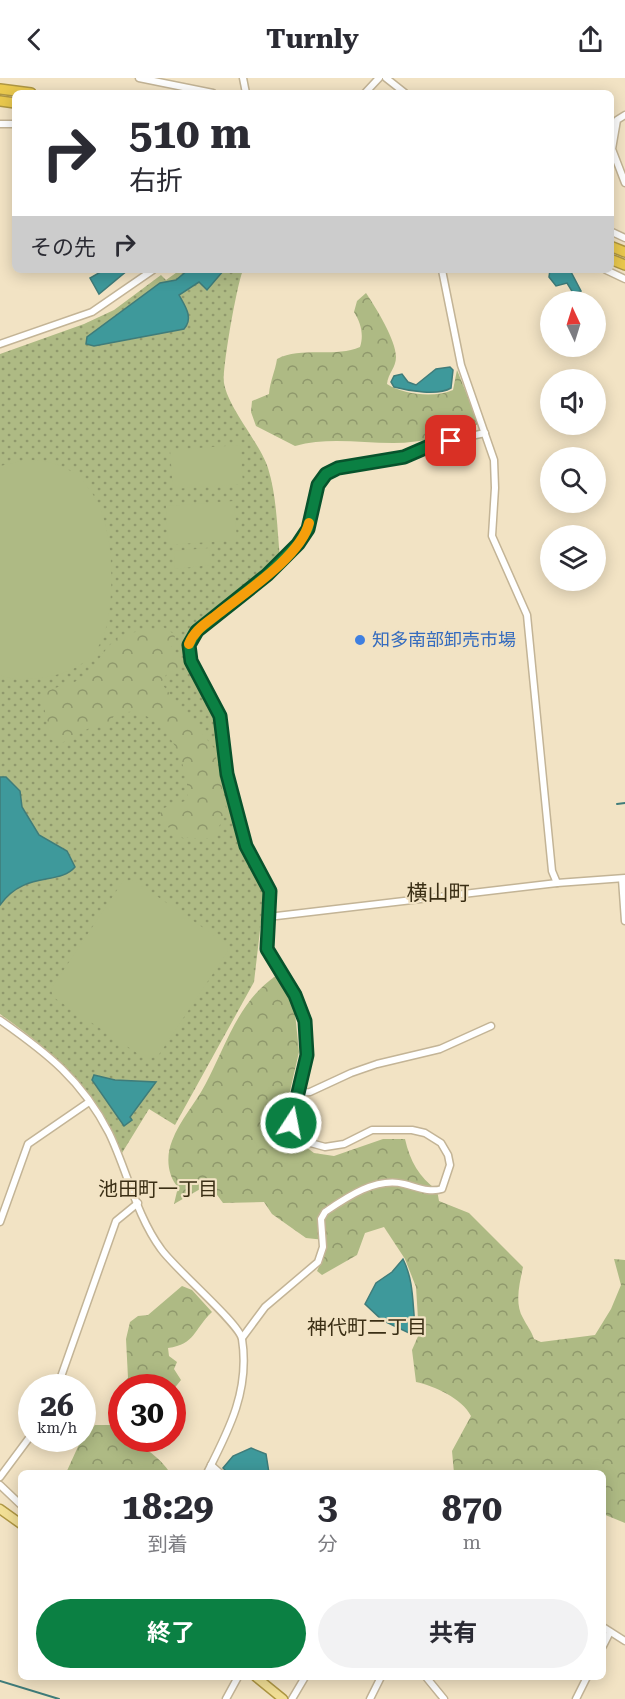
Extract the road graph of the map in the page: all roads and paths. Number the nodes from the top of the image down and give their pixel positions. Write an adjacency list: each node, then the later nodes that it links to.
1 (140, 78): 4 (street)
2 (379, 78): 5 (street)
3 (386, 78): 6 (street)
4 (198, 90)
5 (368, 90)
6 (401, 90)
7 (625, 115): 8 (street)
8 (614, 137)
9 (614, 154): 10 (street)
10 (625, 183)
11 (149, 273): 13 (street)
12 (443, 273): 14 (street)
13 (0, 344)
14 (485, 433): 16 (street); 17 (street)
15 (623, 878): 16 (street); 18 (street)
16 (557, 883): 17 (street)
17 (268, 917): 21 (street)
18 (625, 921)
19 (0, 1020): 22 (street)
20 (491, 1026): 21 (street)
21 (297, 1093): 25 (street)
22 (89, 1102): 23 (street); 24 (street)
23 (138, 1203): 25 (street); 26 (street)
24 (0, 1222)
25 (242, 1338): 28 (street)
26 (62, 1374)
27 (19, 1452): 31 (street)
28 (211, 1465): 29 (street); 30 (street)
29 (208, 1470)
30 (217, 1470)
31 (0, 1477)
32 (0, 1485): 33 (street)
33 (18, 1502)
34 (0, 1509): 35 (main road)
35 (18, 1522)
36 (606, 1629): 37 (street)
37 (610, 1632): 38 (street); 39 (street)
38 (606, 1640)
39 (625, 1641)
40 (236, 1680): 47 (street)
41 (260, 1680): 48 (main road)
42 (303, 1680): 49 (street)
43 (380, 1680): 50 (street)
44 (428, 1680): 46 (street)
45 (586, 1680): 51 (street)
46 (442, 1698)
47 (226, 1699)
48 (283, 1699)
49 (292, 1699)
50 (370, 1699)
51 (576, 1699)

